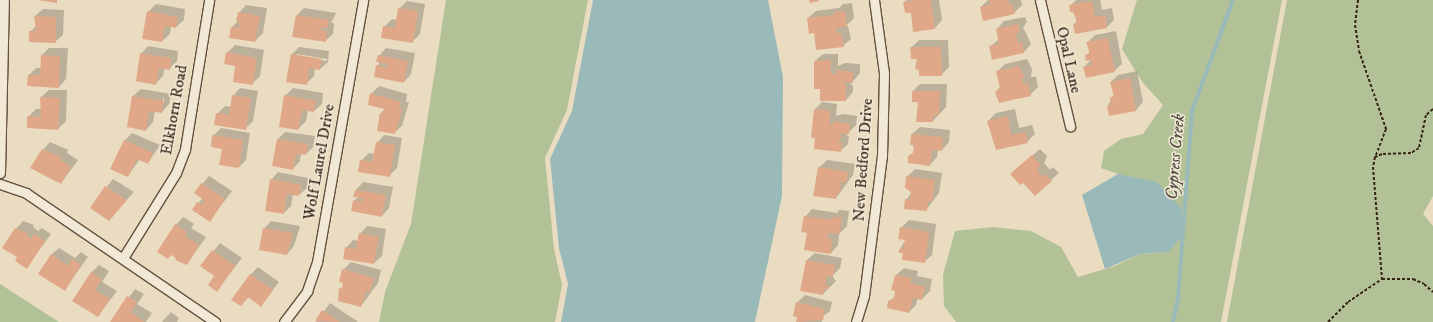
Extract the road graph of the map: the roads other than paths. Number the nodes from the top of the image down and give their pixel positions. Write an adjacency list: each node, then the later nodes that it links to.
1 (4, 0): 7 (street)
2 (209, 0): 9 (street, Elkhorn Road)
3 (363, 0): 11 (street, Wolf Laurel Drive)
4 (874, 0): 12 (street, New Bedford Drive)
5 (1040, 0): 6 (street, Opal Lane)
6 (1070, 126)
7 (0, 173)
8 (0, 184): 9 (street)
9 (123, 258): 10 (street)
10 (215, 322)
11 (284, 322)
12 (856, 322)

